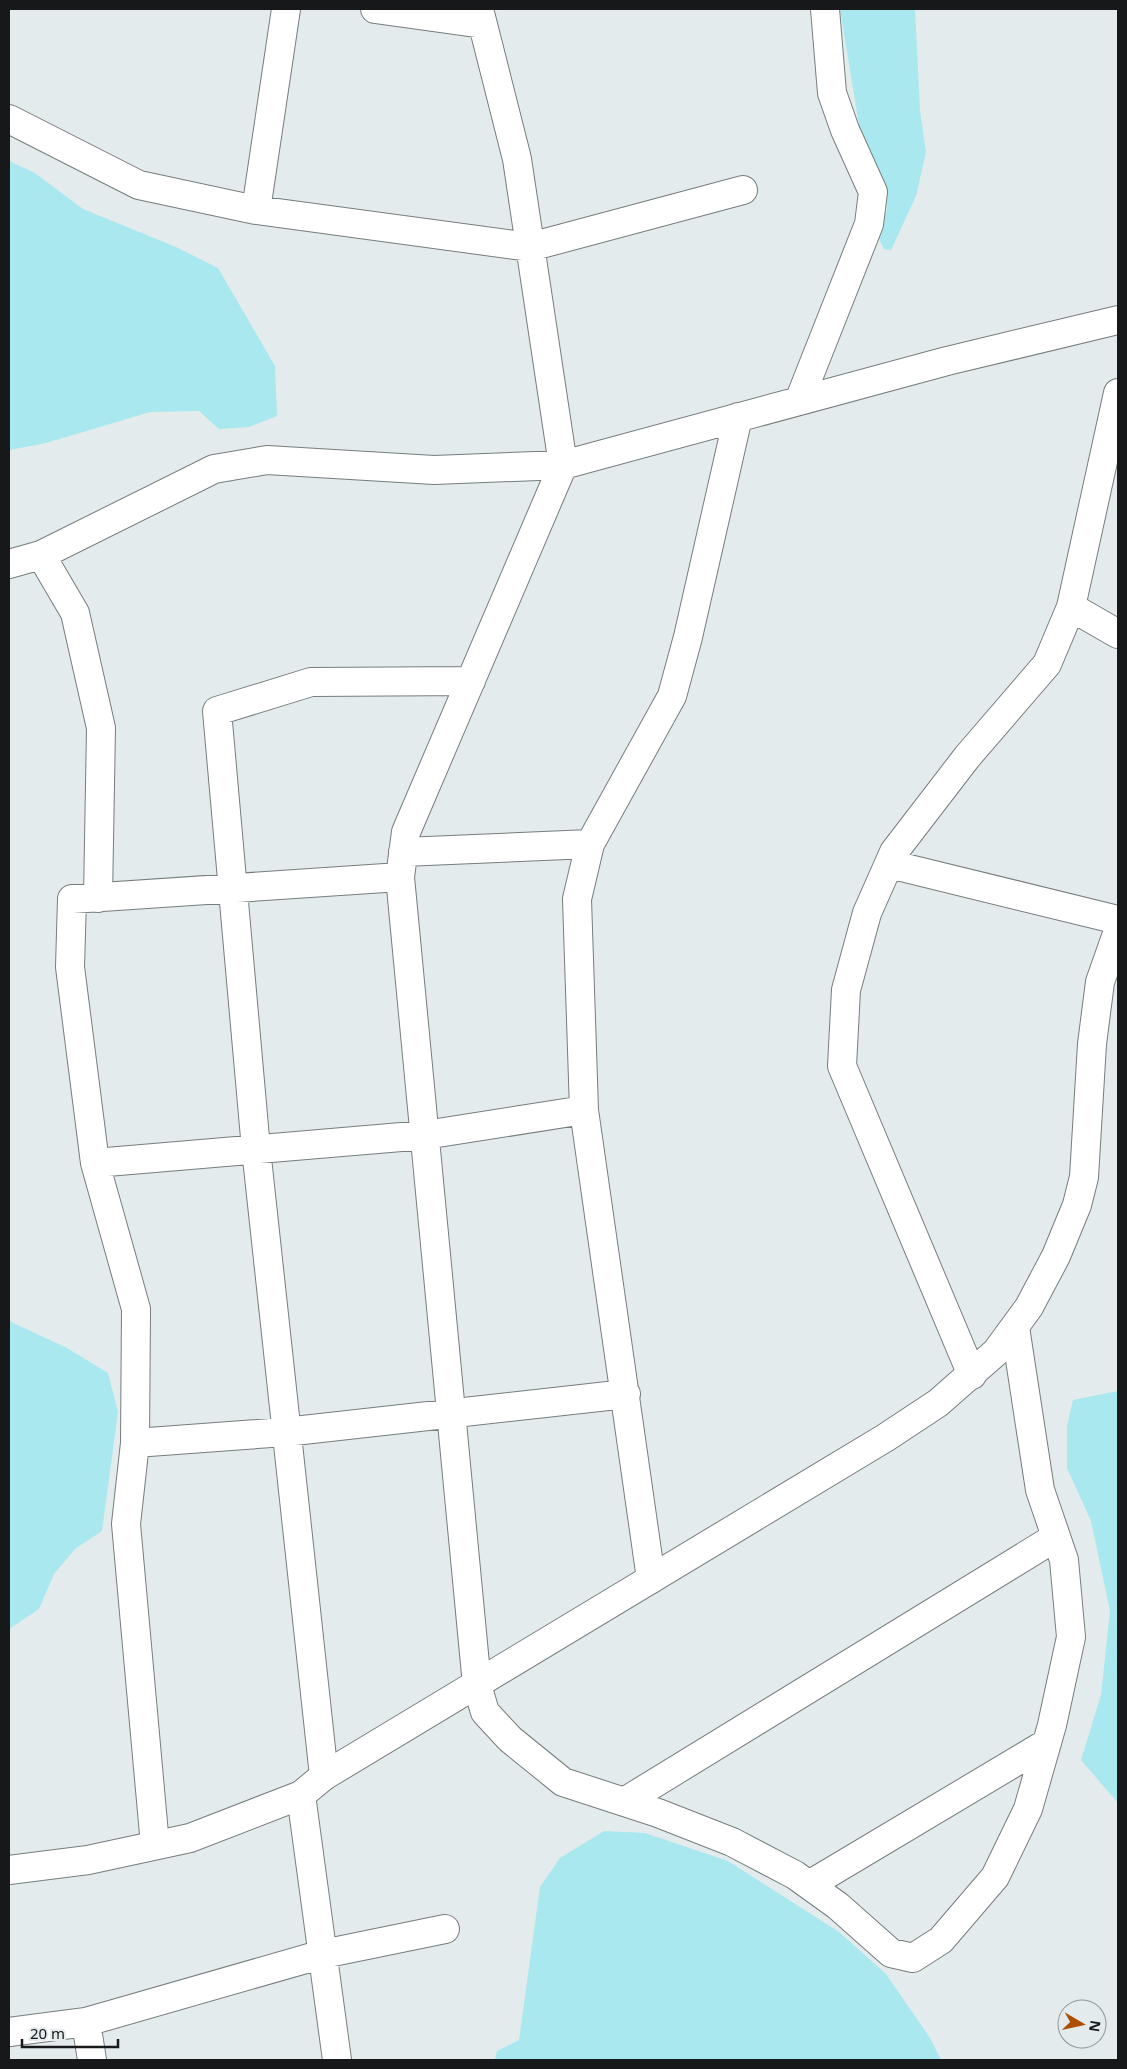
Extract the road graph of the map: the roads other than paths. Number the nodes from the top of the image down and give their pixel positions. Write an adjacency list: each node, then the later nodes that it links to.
1 (286, 9): 7 (street)
2 (375, 9): 4 (street)
3 (825, 9): 11 (street)
4 (481, 16): 8 (street)
5 (9, 119): 7 (street)
6 (742, 190): 8 (street)
7 (256, 210): 8 (street)
8 (530, 247): 13 (street)
9 (1118, 320): 11 (street)
10 (1118, 394): 16 (street)
11 (799, 401): 12 (street)
12 (738, 417): 13 (street); 19 (street)
13 (563, 465): 14 (street); 18 (street)
14 (41, 555): 15 (street); 23 (street)
15 (9, 564)
16 (1071, 608): 17 (street); 20 (street)
17 (1118, 634)
18 (471, 681): 21 (street); 22 (street)
19 (590, 844): 21 (street); 26 (street)
20 (888, 864): 24 (street); 31 (street)
21 (402, 865): 22 (street); 27 (street)
22 (232, 889): 23 (street); 28 (street)
23 (98, 898): 29 (street)
24 (1118, 920)
25 (1118, 931): 30 (street)
26 (584, 1110): 27 (street); 32 (street)
27 (425, 1135): 28 (street); 33 (street)
28 (256, 1149): 29 (street); 34 (street)
29 (95, 1163): 35 (street)
30 (1015, 1327): 31 (street); 36 (street)
31 (972, 1374): 37 (street)
32 (626, 1394): 33 (street); 37 (street)
33 (452, 1414): 34 (street); 38 (street)
34 (285, 1432): 35 (street); 40 (street)
35 (135, 1443): 43 (street)
36 (1056, 1538): 39 (street); 42 (street)
37 (651, 1579): 38 (street)
38 (477, 1685): 40 (street); 42 (street)
39 (1047, 1742): 45 (street); 45 (street)
40 (324, 1776): 41 (street)
41 (301, 1795): 43 (street); 47 (street)
42 (624, 1802): 45 (street)
43 (155, 1846): 44 (street)
44 (9, 1870)
45 (809, 1885)
46 (445, 1929): 47 (street)
47 (323, 1954): 48 (street); 51 (street)
48 (86, 2022): 49 (street); 50 (street)
49 (9, 2032)
50 (92, 2060)
51 (337, 2060)

